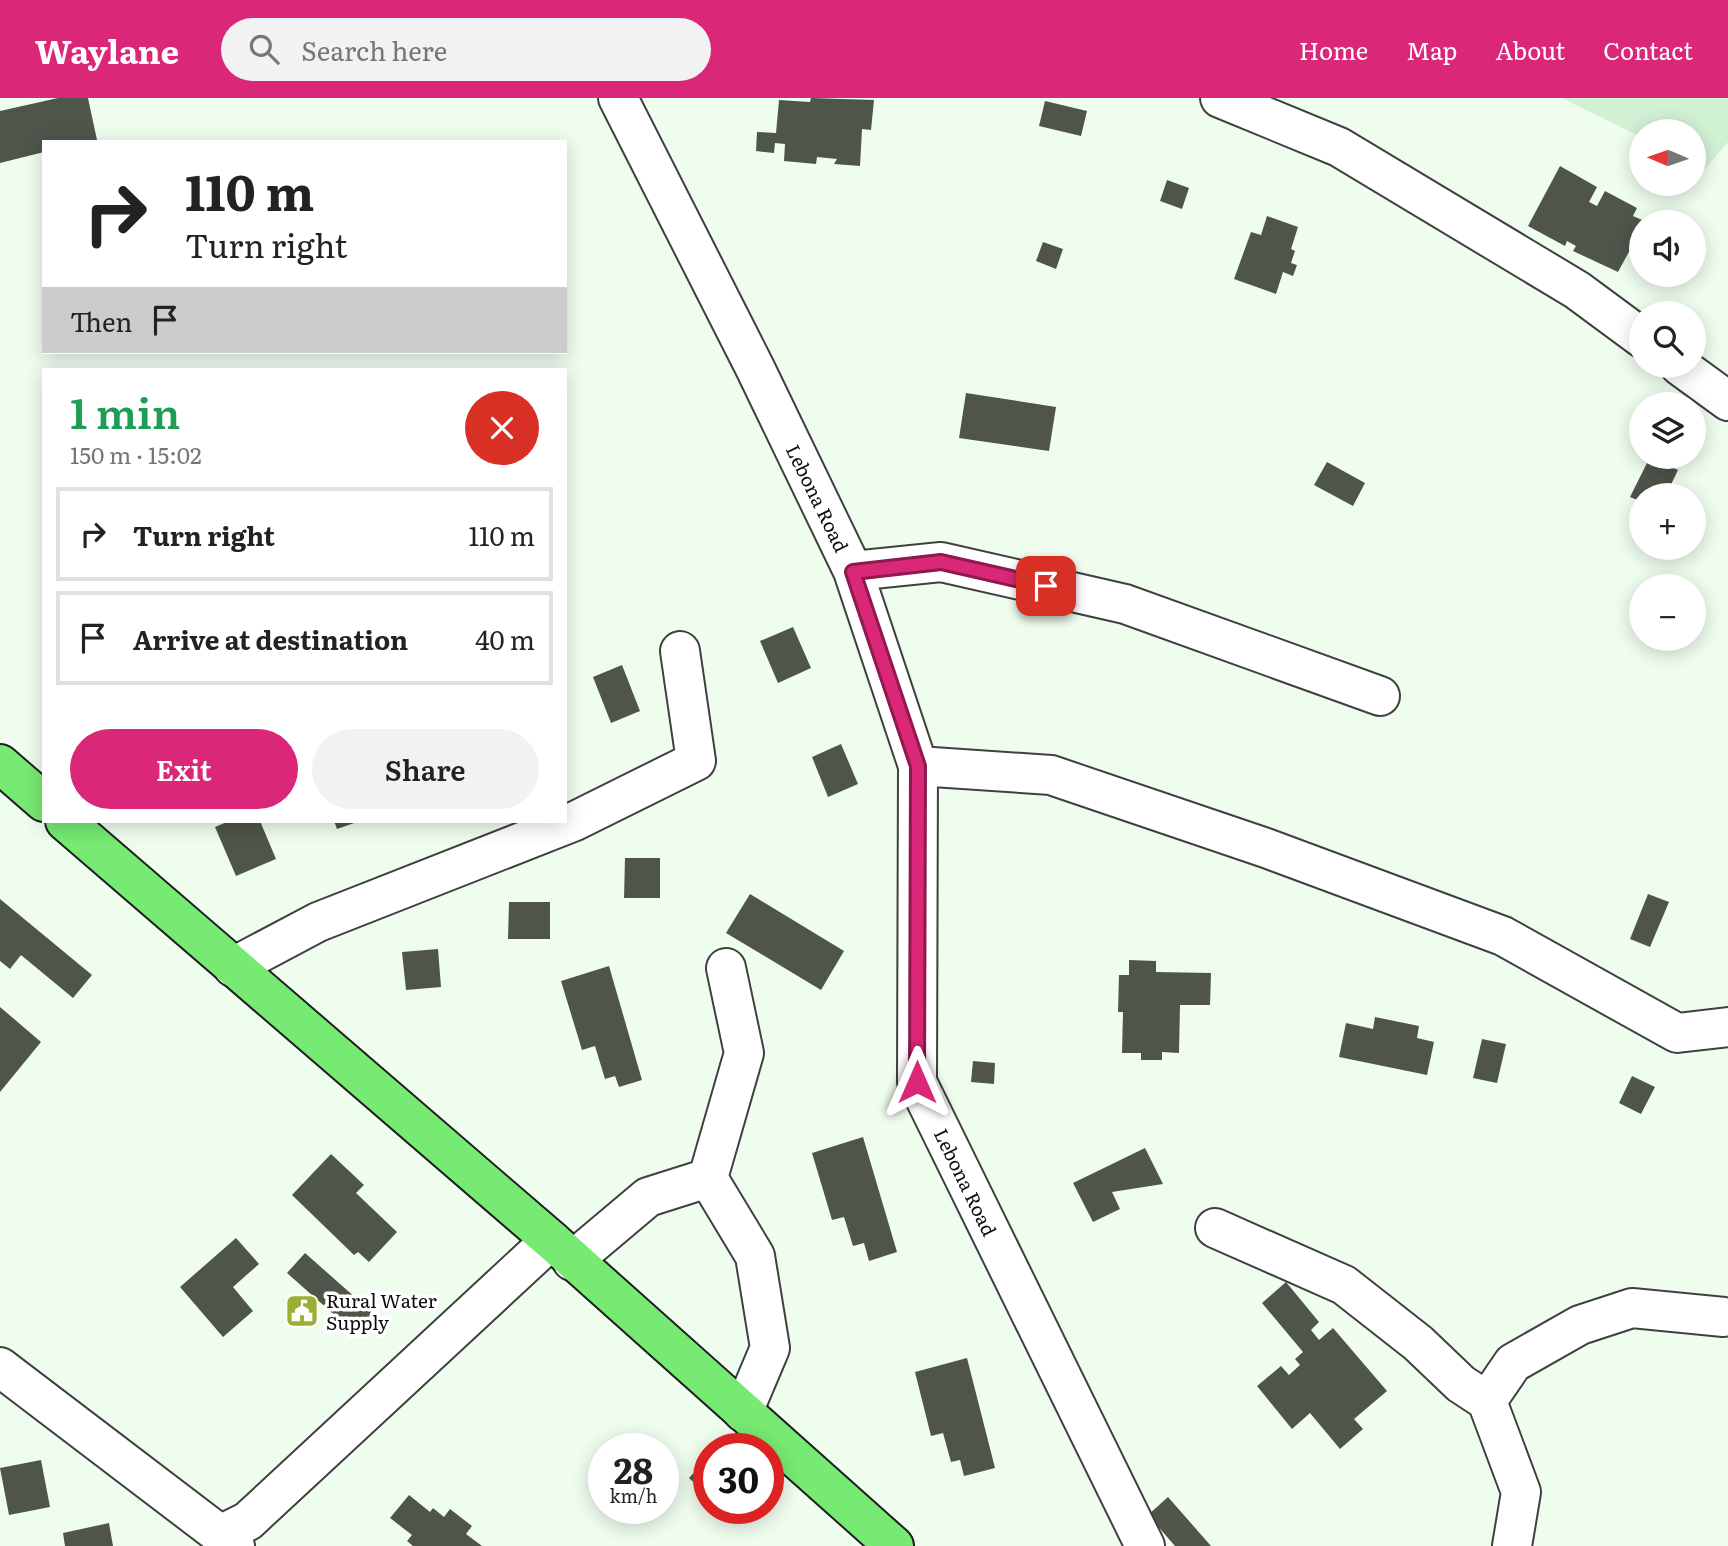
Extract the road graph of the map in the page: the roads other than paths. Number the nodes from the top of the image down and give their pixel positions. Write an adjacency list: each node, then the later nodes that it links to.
1 (618, 98): 6 (street, Lebona Road)
2 (1220, 98): 3 (street)
3 (1629, 328)
4 (1696, 378): 5 (street)
5 (1728, 401)
6 (853, 572): 8 (street); 10 (street, Lebona Road)
7 (680, 651): 13 (street)
8 (1380, 696)
9 (0, 764): 11 (main road)
10 (918, 766): 15 (street); 25 (street, Lebona Road)
11 (42, 800)
12 (67, 823): 13 (main road)
13 (233, 967): 18 (main road)
14 (726, 968): 16 (street)
15 (1728, 1027)
16 (708, 1178): 18 (street); 22 (street)
17 (1215, 1228): 21 (street)
18 (562, 1250): 22 (main road); 23 (street)
19 (1724, 1317): 21 (street)
20 (0, 1367): 23 (street)
21 (1487, 1401): 26 (street)
22 (743, 1412): 24 (main road)
23 (229, 1540)
24 (894, 1546)
25 (1145, 1546)
26 (1511, 1546)

